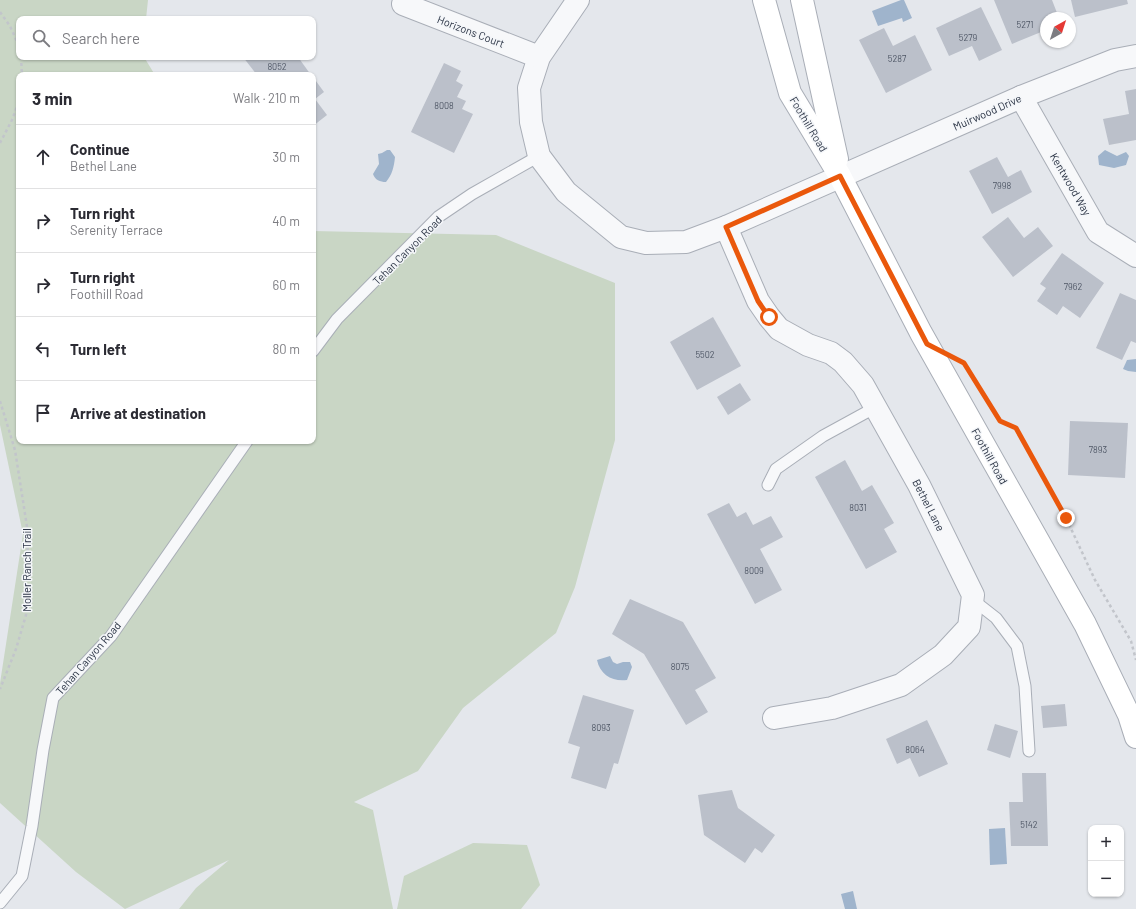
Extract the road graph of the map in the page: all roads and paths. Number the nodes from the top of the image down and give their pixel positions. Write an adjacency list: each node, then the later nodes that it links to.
1 (578, 0): 8 (street)
2 (764, 0): 15 (main road, Foothill Road)
3 (802, 0): 15 (main road, Foothill Road)
4 (403, 4): 8 (street, Horizons Court)
5 (0, 12): 6 (path)
6 (16, 39)
7 (1136, 56): 11 (street, Muirwood Drive)
8 (539, 57): 14 (street)
9 (21, 60): 10 (path)
10 (22, 72)
11 (1021, 97): 15 (street, Muirwood Drive); 17 (street, Kentwood Way)
12 (16, 109): 13 (path)
13 (0, 143)
14 (539, 156): 16 (street, Muirwood Drive); 18 (lane, Tehan Canyon Road)
15 (840, 176): 16 (street, Muirwood Drive); 28 (main road, Foothill Road)
16 (726, 227): 21 (street, Bethel Lane)
17 (1136, 256)
18 (316, 347)
19 (958, 360): 25 (path)
20 (0, 401): 26 (path, Moller Ranch Trail)
21 (876, 407): 23 (lane); 24 (street, Bethel Lane)
22 (245, 444): 30 (lane, Tehan Canyon Road)
23 (768, 485)
24 (973, 600): 27 (street, Bethel Lane); 29 (lane)
25 (1136, 660)
26 (0, 689)
27 (774, 718)
28 (1136, 737)
29 (1029, 751)
30 (0, 903)

